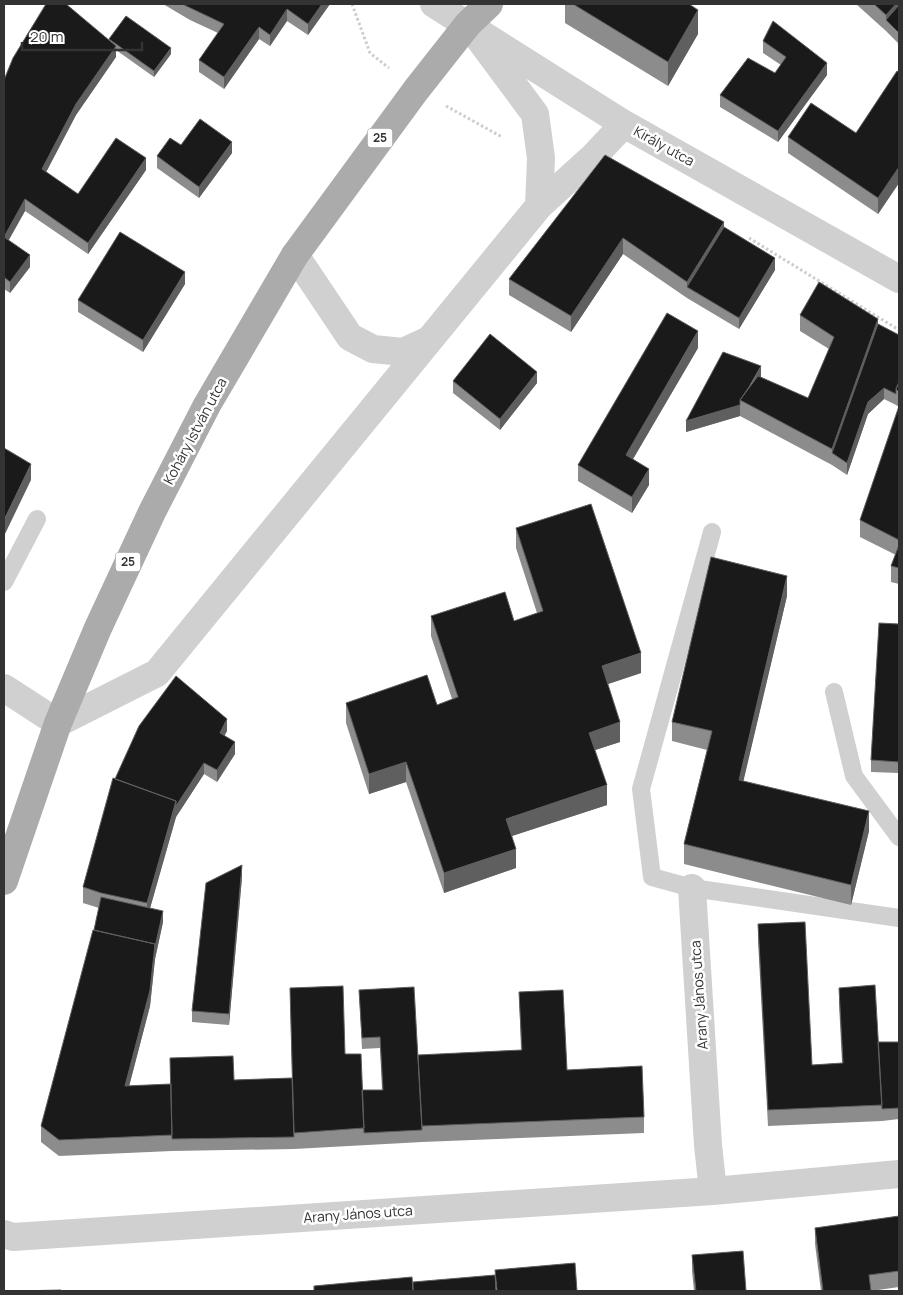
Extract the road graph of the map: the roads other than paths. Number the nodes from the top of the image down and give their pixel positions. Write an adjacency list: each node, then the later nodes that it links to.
1 (434, 4): 3 (street, Király utca)
2 (489, 4): 3 (main road, 25)
3 (468, 24): 4 (street, Király utca); 5 (street); 6 (main road, Koháry István utca / 25)
4 (624, 124): 5 (street); 7 (street, Király utca)
5 (539, 206): 8 (street)
6 (295, 254): 8 (street); 14 (main road, Koháry István utca / 25)
7 (899, 279)
8 (427, 341): 14 (street)
9 (37, 519): 11 (lane)
10 (712, 532): 17 (lane)
11 (4, 582)
12 (4, 688): 14 (street)
13 (834, 692): 15 (lane)
14 (58, 723): 16 (main road, Koháry István utca / 25)
15 (899, 837)
16 (4, 882)
17 (692, 888): 18 (lane); 20 (street, Arany János utca)
18 (899, 918)
19 (899, 1174): 20 (street, Arany János utca)
20 (713, 1191): 21 (street, Arany János utca)
21 (4, 1234)

